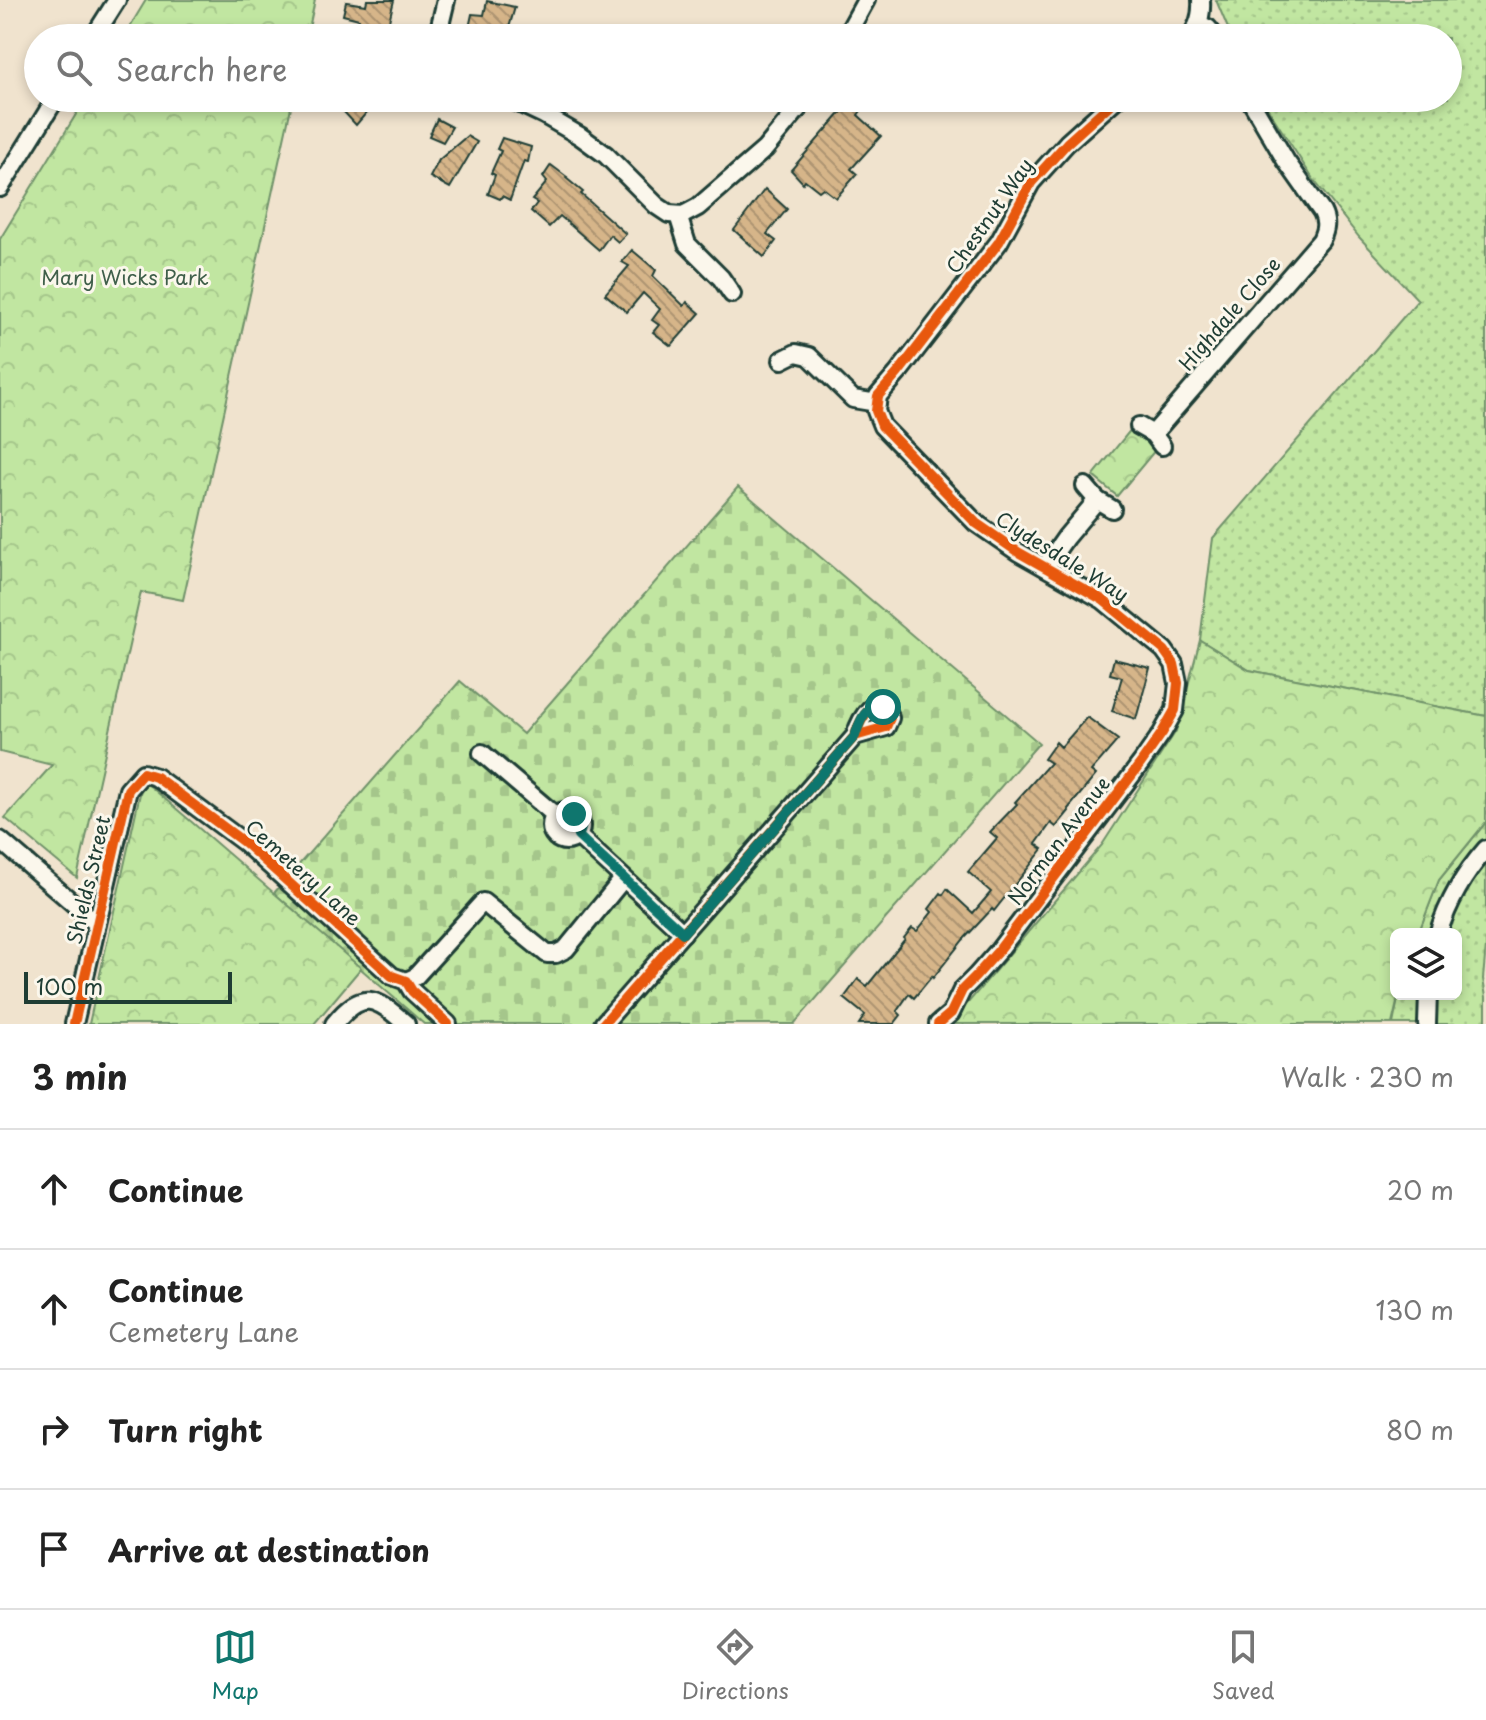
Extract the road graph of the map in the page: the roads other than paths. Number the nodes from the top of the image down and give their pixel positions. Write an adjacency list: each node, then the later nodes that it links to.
1 (117, 0): 6 (street)
2 (446, 0): 7 (street)
3 (866, 0): 8 (street)
4 (1201, 0): 9 (street)
5 (1209, 0): 10 (street)
6 (102, 24)
7 (440, 24)
8 (853, 24)
9 (1202, 24)
10 (1207, 24)
11 (47, 112): 16 (street)
12 (538, 112): 17 (street)
13 (795, 112): 17 (street)
14 (1101, 112): 20 (street, Chestnut Way)
15 (1257, 112): 21 (street, Highdale Close)
16 (0, 188)
17 (678, 215): 18 (street)
18 (732, 294)
19 (782, 360): 20 (street)
20 (877, 403): 23 (street, Clydesdale Way)
21 (1151, 435)
22 (1085, 486): 23 (street)
23 (1045, 567): 24 (street, Clydesdale Way)
24 (1174, 664): 41 (street, Norman Avenue)
25 (855, 736): 33 (street)
26 (482, 753): 30 (street)
27 (128, 790): 31 (street, Shields Street); 34 (street, Cemetery Lane)
28 (0, 840): 31 (street)
29 (1486, 849): 32 (street)
30 (623, 879): 33 (street); 34 (street)
31 (96, 923): 36 (street, Shields Street)
32 (1440, 928)
33 (683, 933): 40 (street)
34 (406, 981): 39 (street, Cemetery Lane)
35 (1428, 1000): 42 (street)
36 (74, 1024)
37 (334, 1024): 38 (street)
38 (406, 1024)
39 (448, 1024)
40 (603, 1024)
41 (938, 1024)
42 (1427, 1024)

